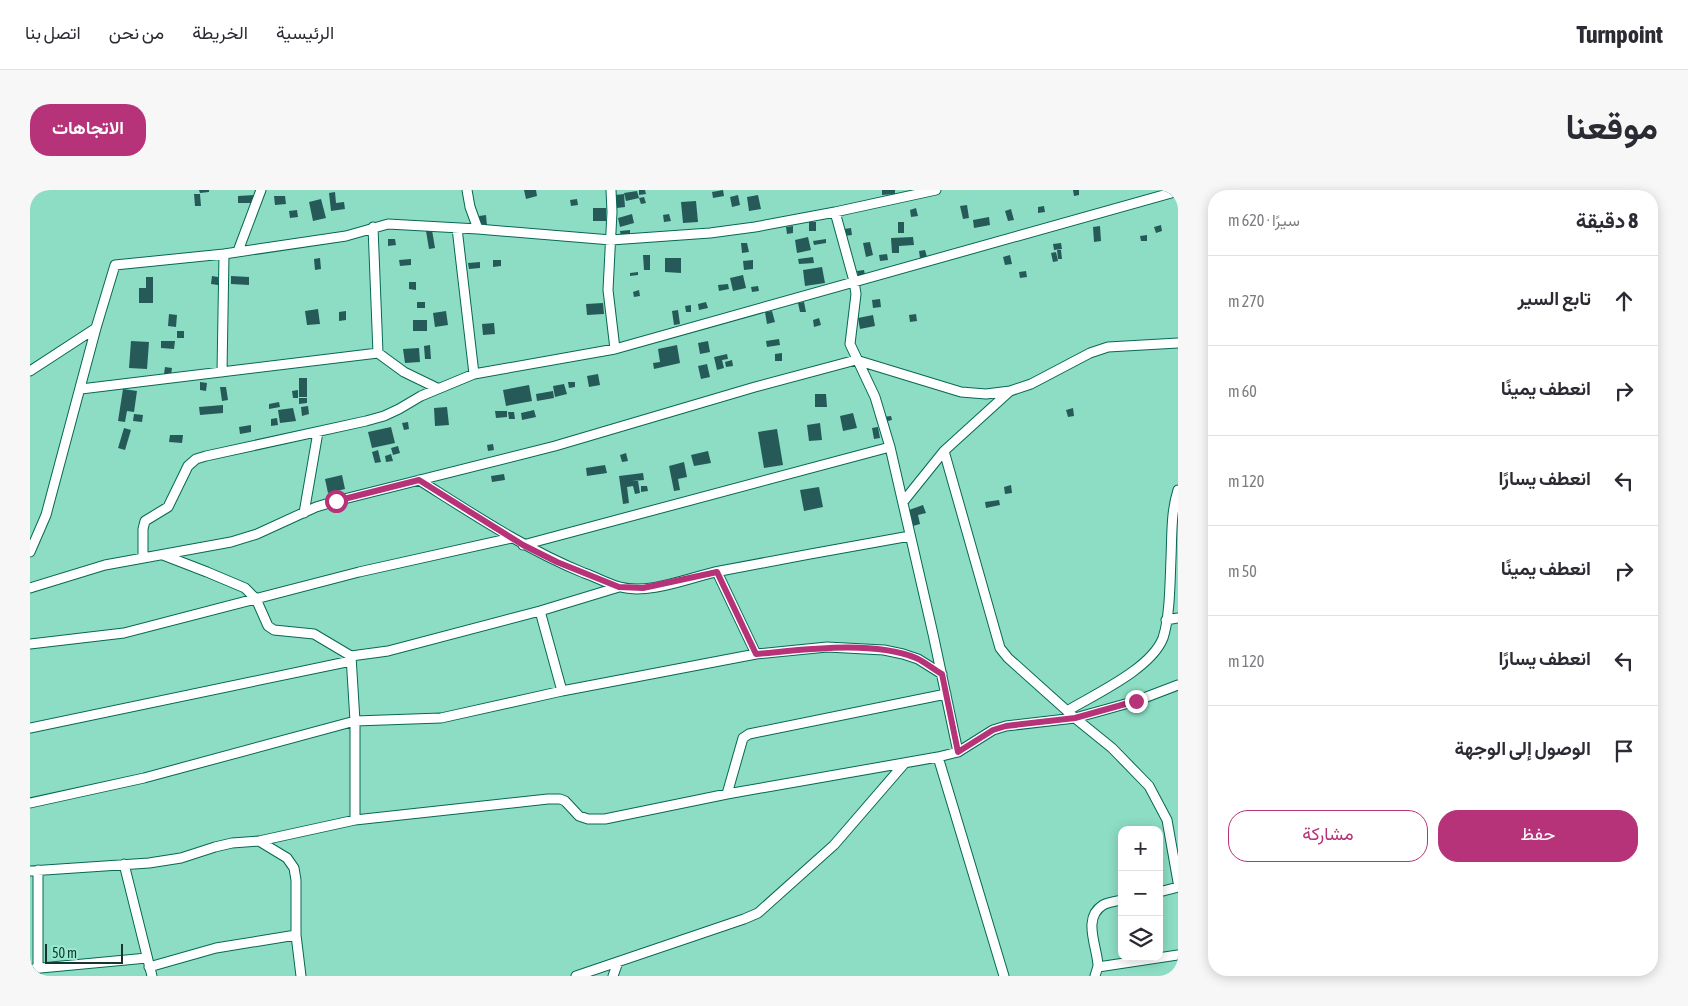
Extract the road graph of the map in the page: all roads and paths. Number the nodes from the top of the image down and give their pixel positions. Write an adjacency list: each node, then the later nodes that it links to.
1 (261, 190): 11 (street)
2 (467, 190): 9 (street)
3 (611, 190): 10 (street)
4 (936, 190): 6 (street)
5 (1178, 191): 13 (street)
6 (835, 212): 10 (street); 13 (street)
7 (373, 227): 8 (street); 11 (street); 17 (street)
8 (457, 228): 9 (street); 21 (street)
9 (478, 229): 10 (street)
10 (611, 240): 16 (street)
11 (238, 251): 12 (street)
12 (224, 254): 14 (street); 20 (street)
13 (854, 281): 16 (street); 18 (street)
14 (96, 328): 19 (street); 22 (street)
15 (1178, 344): 24 (street)
16 (615, 348): 21 (street)
17 (378, 353): 20 (street); 23 (street)
18 (856, 360): 24 (street); 26 (street); 28 (street)
19 (30, 371)
20 (222, 372): 22 (street)
21 (474, 374): 23 (street)
22 (81, 388): 35 (street)
23 (438, 388): 25 (street)
24 (1010, 391): 27 (street)
25 (318, 432): 31 (street); 37 (street)
26 (890, 447): 30 (street); 34 (street)
27 (944, 451): 30 (street); 52 (street)
28 (419, 480): 31 (street); 33 (street)
29 (1178, 490): 44 (street)
30 (903, 502): 32 (street)
31 (304, 513): 36 (street)
32 (910, 536): 38 (street); 48 (street)
33 (512, 538): 34 (street); 41 (street)
34 (523, 545): 39 (street)
35 (30, 552)
36 (163, 554): 37 (street); 41 (street)
37 (144, 558): 40 (street)
38 (717, 572): 39 (street); 46 (street)
39 (619, 587): 42 (street)
40 (30, 588)
41 (256, 599): 45 (street); 47 (street)
42 (540, 611): 47 (street); 50 (street)
43 (1178, 618): 44 (street)
44 (1166, 620): 52 (street)
45 (30, 644)
46 (756, 654): 48 (street); 50 (street)
47 (351, 659): 54 (street); 55 (street)
48 (942, 674): 51 (street)
49 (1178, 685): 53 (street)
50 (562, 691): 54 (street)
51 (946, 694): 56 (street); 59 (street)
52 (1067, 711): 53 (street)
53 (1075, 718): 56 (street); 65 (street)
54 (355, 722): 60 (street); 61 (street)
55 (30, 728)
56 (958, 752): 57 (street)
57 (938, 757): 58 (street); 79 (street)
58 (904, 764): 59 (street); 72 (street)
59 (727, 794): 61 (street)
60 (30, 803)
61 (355, 820): 62 (street)
62 (259, 842): 63 (street); 69 (street)
63 (124, 864): 64 (street); 71 (street)
64 (34, 871): 74 (street)
65 (1178, 882)
66 (1178, 887): 67 (street)
67 (1163, 891)
68 (1118, 901): 73 (street)
69 (296, 935): 71 (street); 76 (street)
70 (1178, 955): 73 (street)
71 (148, 962): 74 (street); 75 (street)
72 (618, 962): 77 (street); 78 (street)
73 (1098, 966): 80 (street)
74 (34, 969)
75 (152, 976)
76 (302, 976)
77 (576, 976)
78 (612, 976)
79 (1004, 976)
80 (1095, 976)

